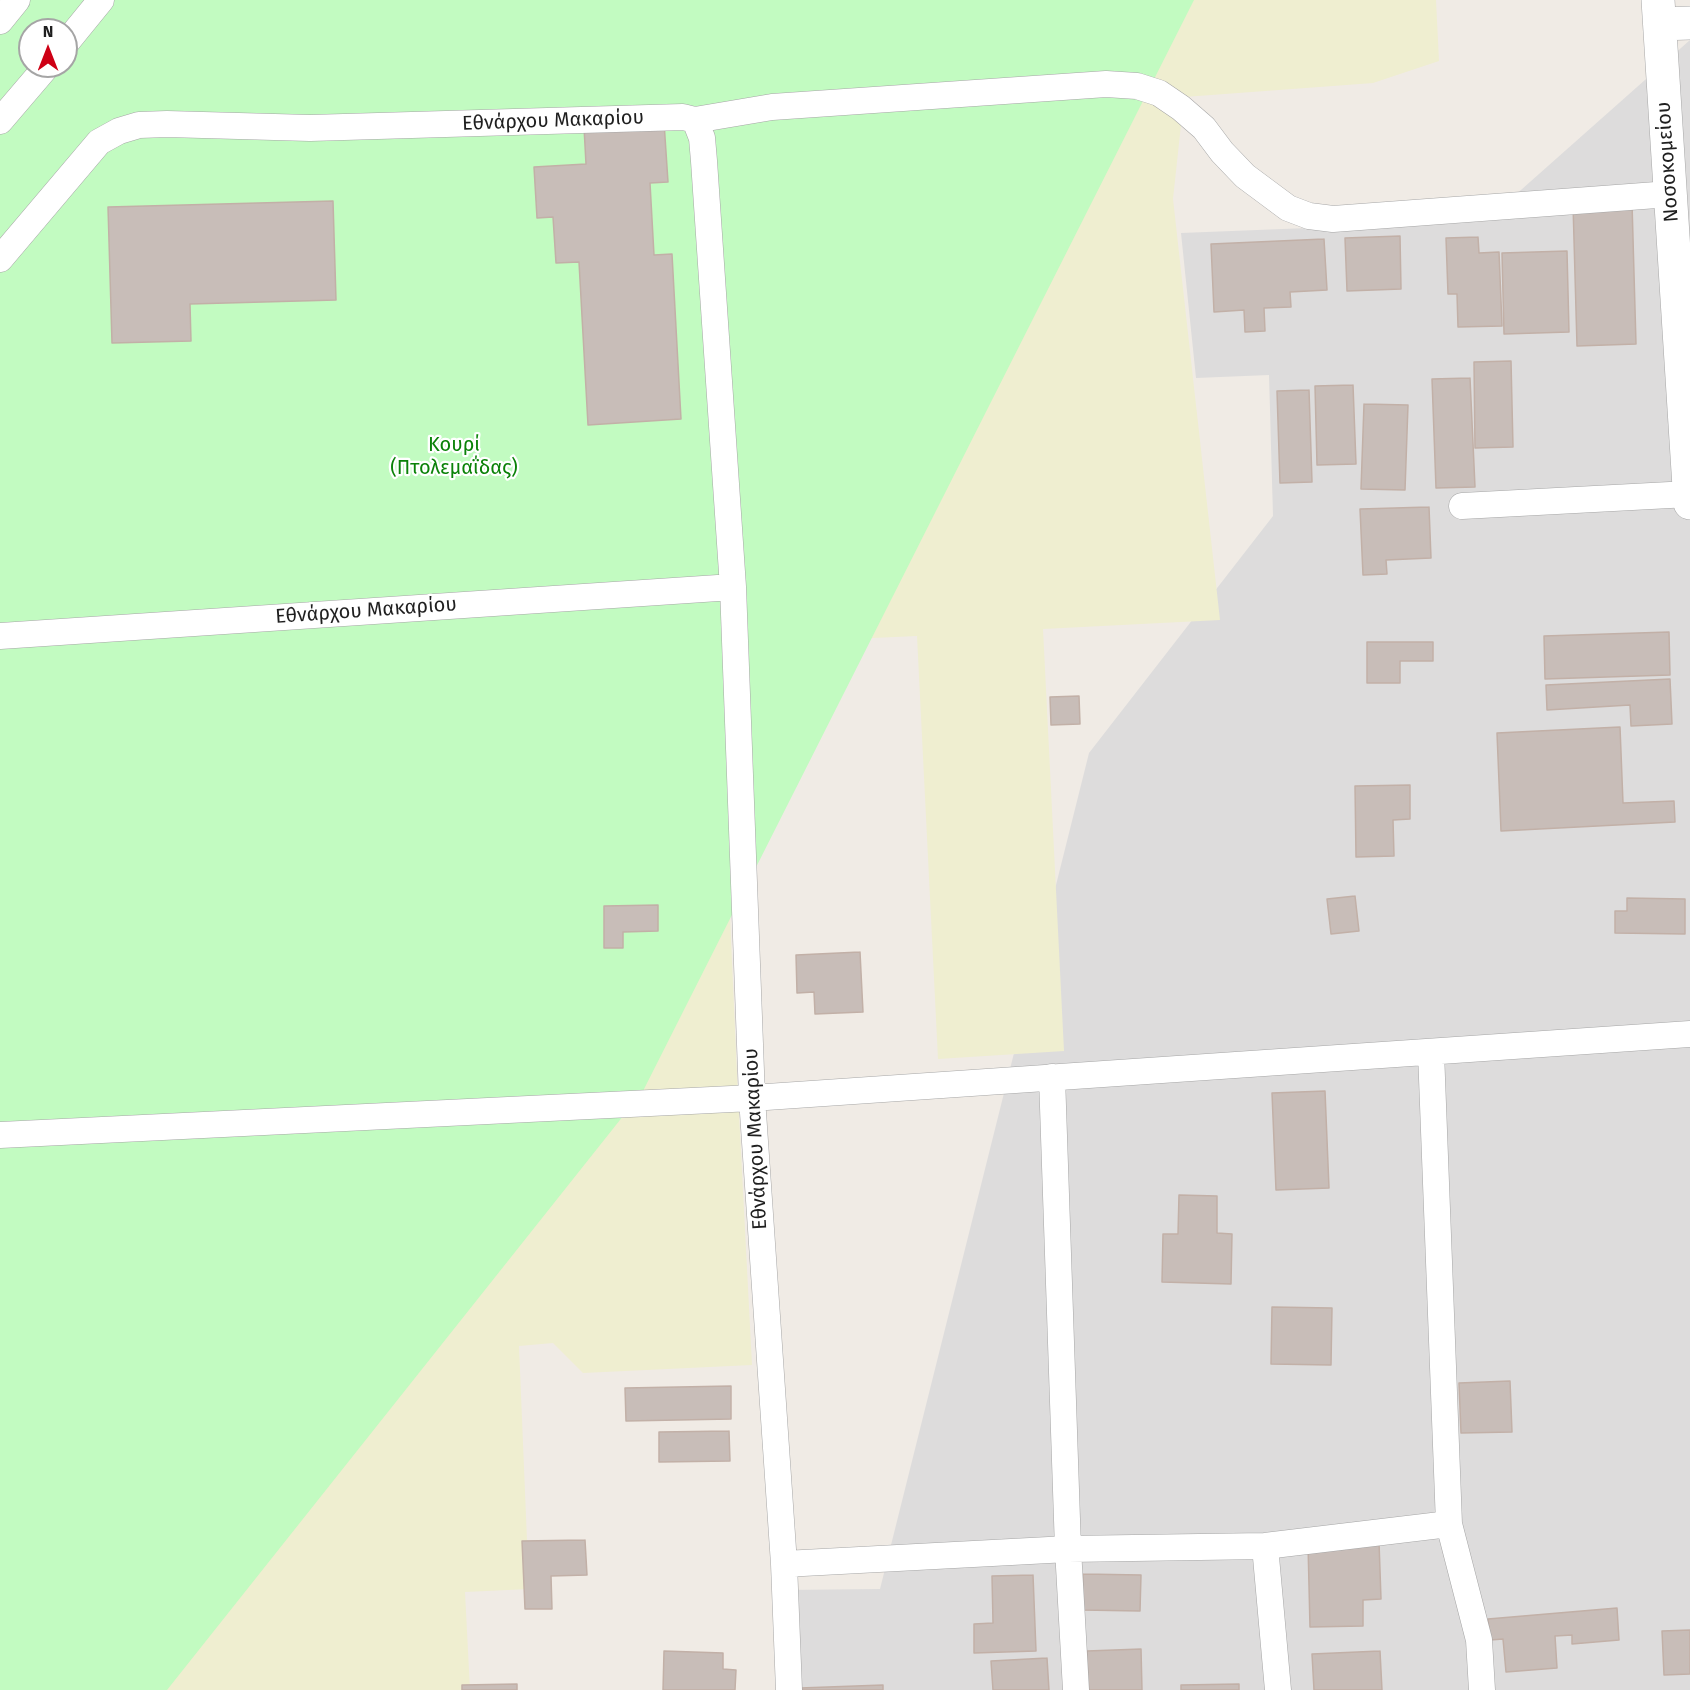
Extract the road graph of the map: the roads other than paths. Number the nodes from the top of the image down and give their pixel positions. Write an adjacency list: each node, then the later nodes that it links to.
1 (17, 0): 4 (street)
2 (101, 0): 5 (street)
3 (1669, 16): 9 (street, Νοσοκομείου)
4 (0, 21)
5 (78, 28)
6 (37, 78): 8 (street)
7 (695, 120): 9 (street); 10 (street, Εθνάρχου Μακαρίου); 14 (street, Εθνάρχου Μακαρίου)
8 (0, 121)
9 (1670, 194): 11 (street, Νοσοκομείου)
10 (0, 259)
11 (1689, 494): 12 (street, Νοσοκομείου); 13 (street)
12 (1690, 503)
13 (1462, 506)
14 (733, 587): 15 (street, Εθνάρχου Μακαρίου); 19 (street, Εθνάρχου Μακαρίου)
15 (0, 636)
16 (1690, 1034): 17 (street)
17 (1431, 1052): 18 (street); 21 (street)
18 (1052, 1077): 19 (street); 23 (street)
19 (752, 1098): 20 (street); 24 (street, Εθνάρχου Μακαρίου)
20 (0, 1135)
21 (1449, 1524): 22 (street); 28 (street)
22 (1264, 1546): 23 (street); 27 (street)
23 (1068, 1549): 24 (street); 26 (street)
24 (784, 1564): 25 (street, Εθνάρχου Μακαρίου)
25 (789, 1690)
26 (1076, 1690)
27 (1278, 1690)
28 (1482, 1690)

